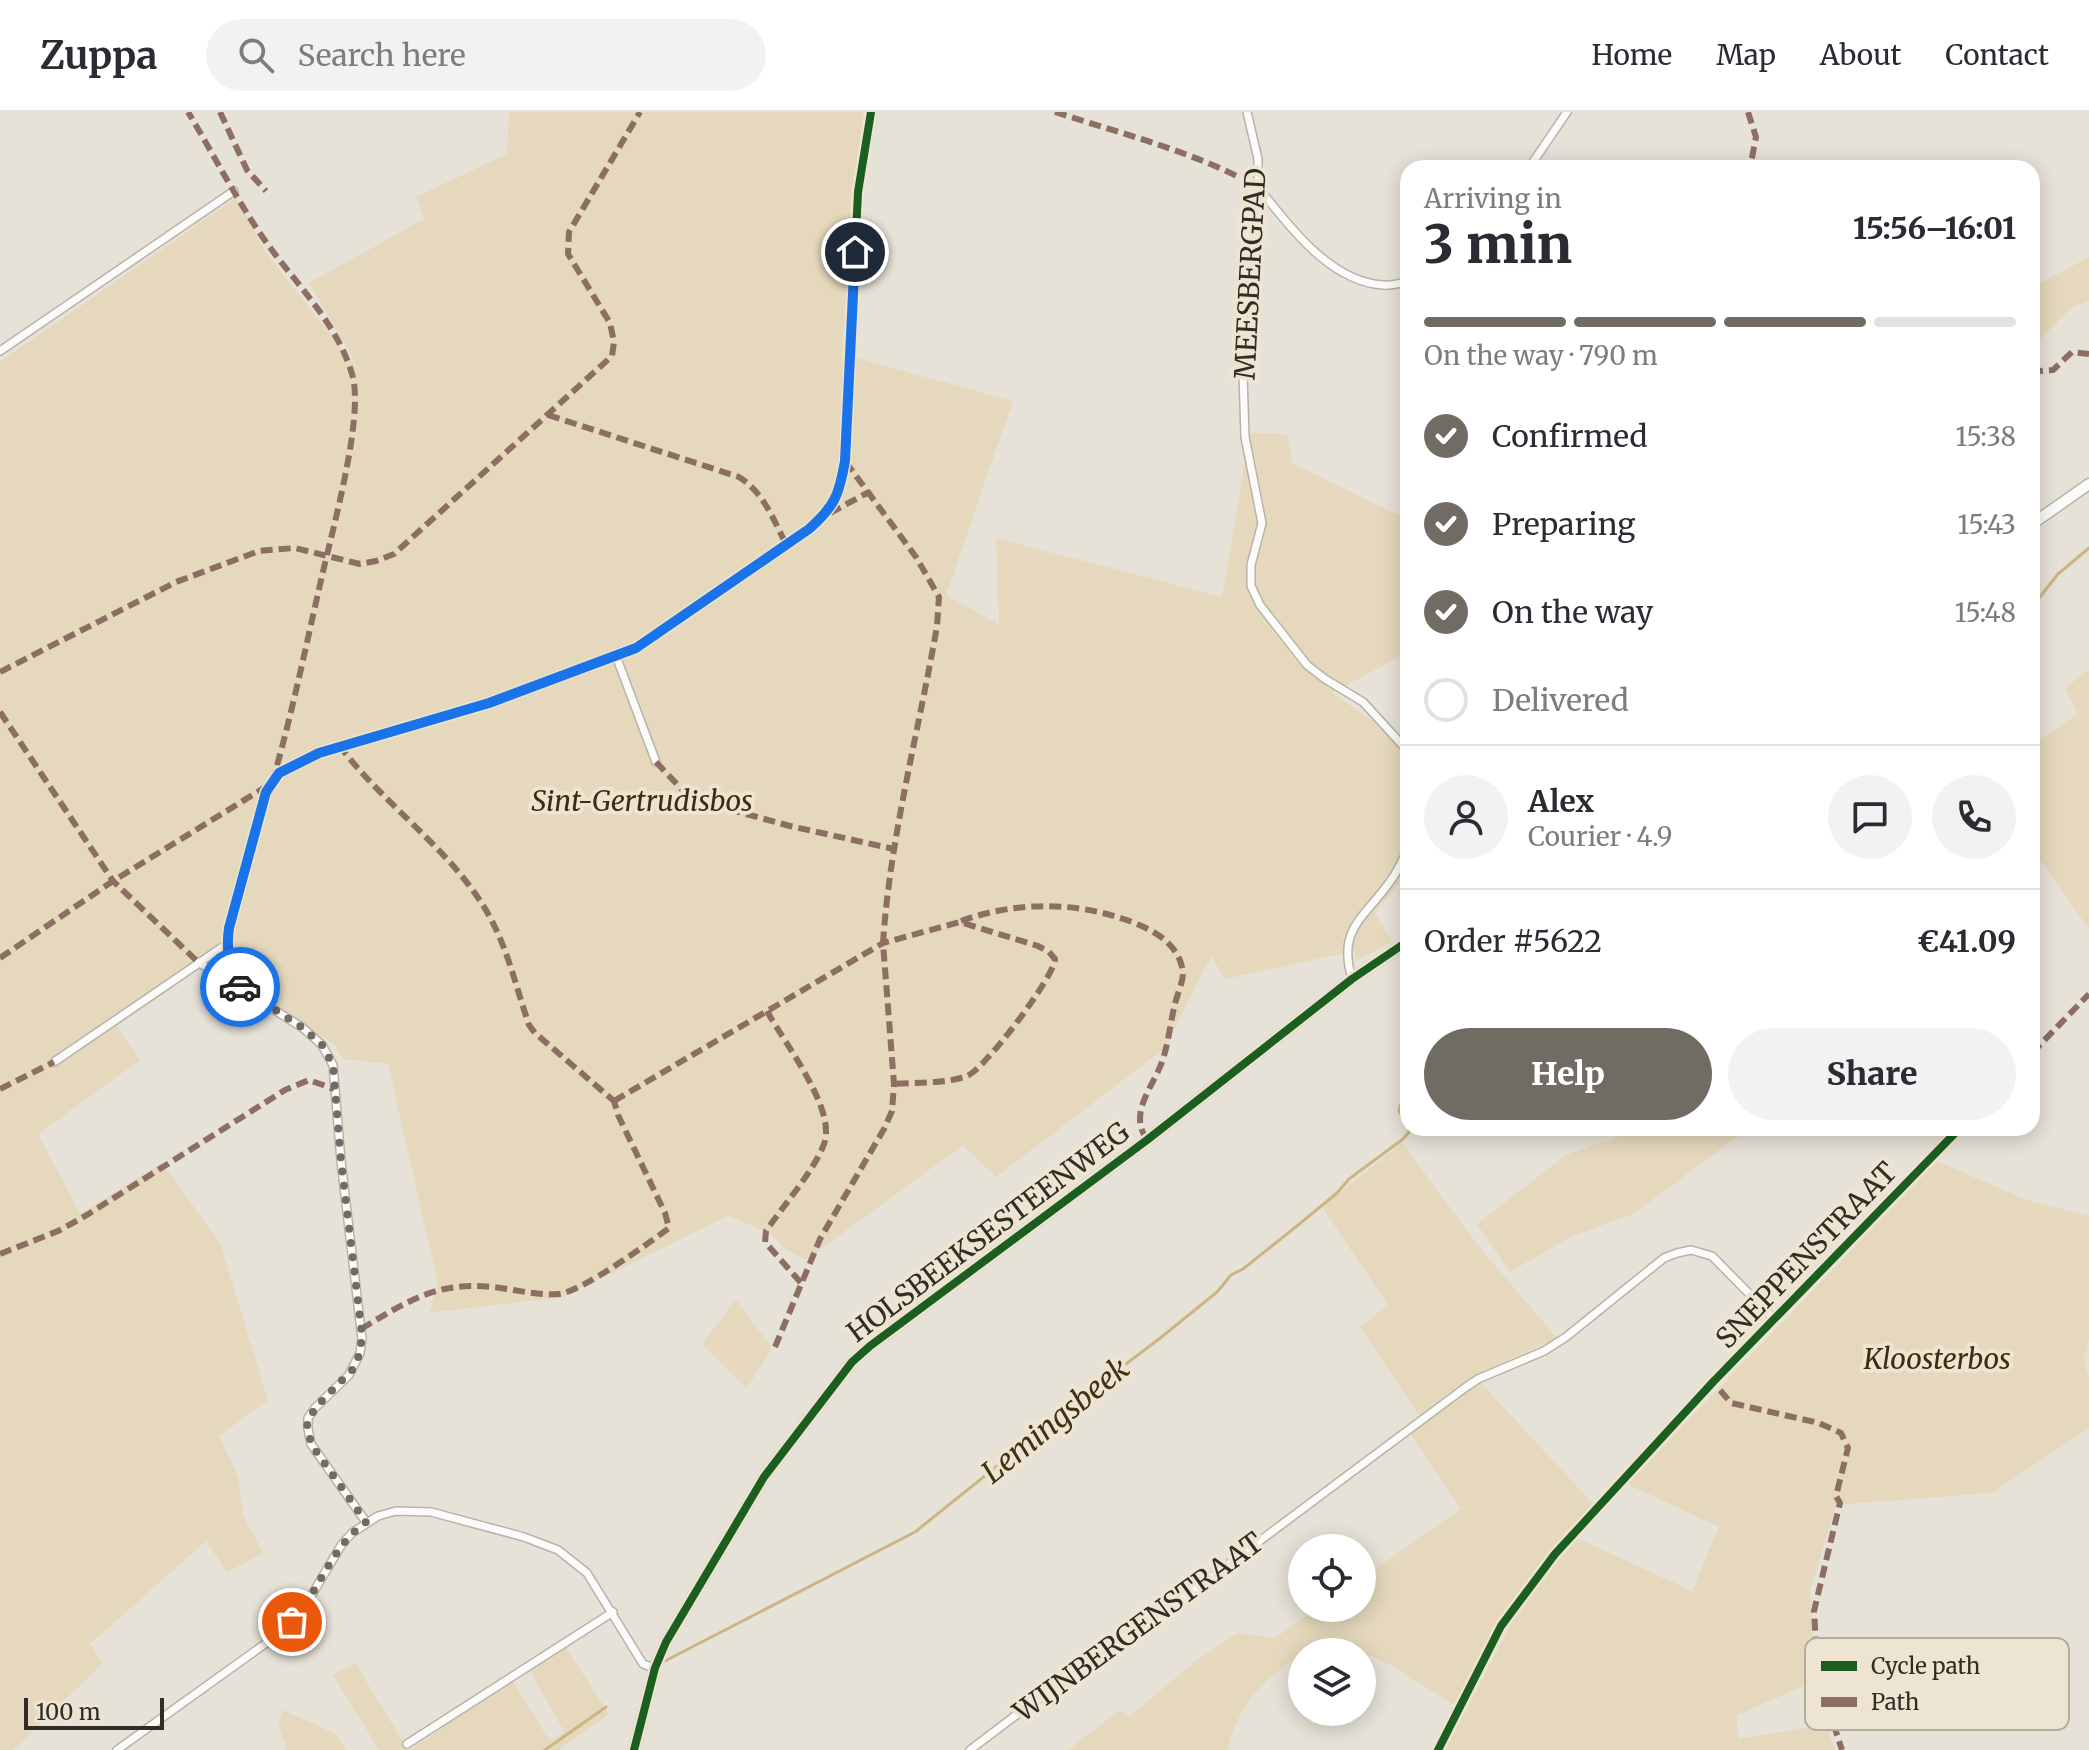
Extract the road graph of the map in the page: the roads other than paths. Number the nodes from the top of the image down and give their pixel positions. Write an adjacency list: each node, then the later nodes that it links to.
1 (871, 112): 11 (street)
2 (1247, 112): 5 (street, MEESBERGPAD)
3 (1567, 112): 4 (street)
4 (1534, 160)
5 (1258, 187): 7 (street); 12 (street, MEESBERGPAD)
6 (234, 191): 8 (street)
7 (1400, 283)
8 (0, 351)
9 (2089, 484): 10 (street)
10 (2040, 518)
11 (616, 656): 13 (street); 15 (street)
12 (1400, 742)
13 (656, 762)
14 (1400, 863): 18 (street)
15 (227, 944): 17 (street); 19 (street)
16 (1400, 946): 18 (street, HOLSBEEKSESTEENWEG)
17 (198, 962): 19 (street); 20 (street)
18 (1352, 979): 26 (street, HOLSBEEKSESTEENWEG)
19 (238, 985): 24 (street)
20 (54, 1062)
21 (1931, 1158): 22 (street, SNEPPENSTRAAT)
22 (1775, 1320): 23 (street, SNEPPENSTRAAT); 30 (street, WIJNBERGENSTRAAT)
23 (1713, 1382)
24 (366, 1522): 25 (street); 28 (street)
25 (613, 1612): 26 (street); 27 (street)
26 (655, 1668): 29 (street, HOLSBEEKSESTEENWEG)
27 (407, 1744)
28 (117, 1750)
29 (634, 1750)
30 (970, 1750)

